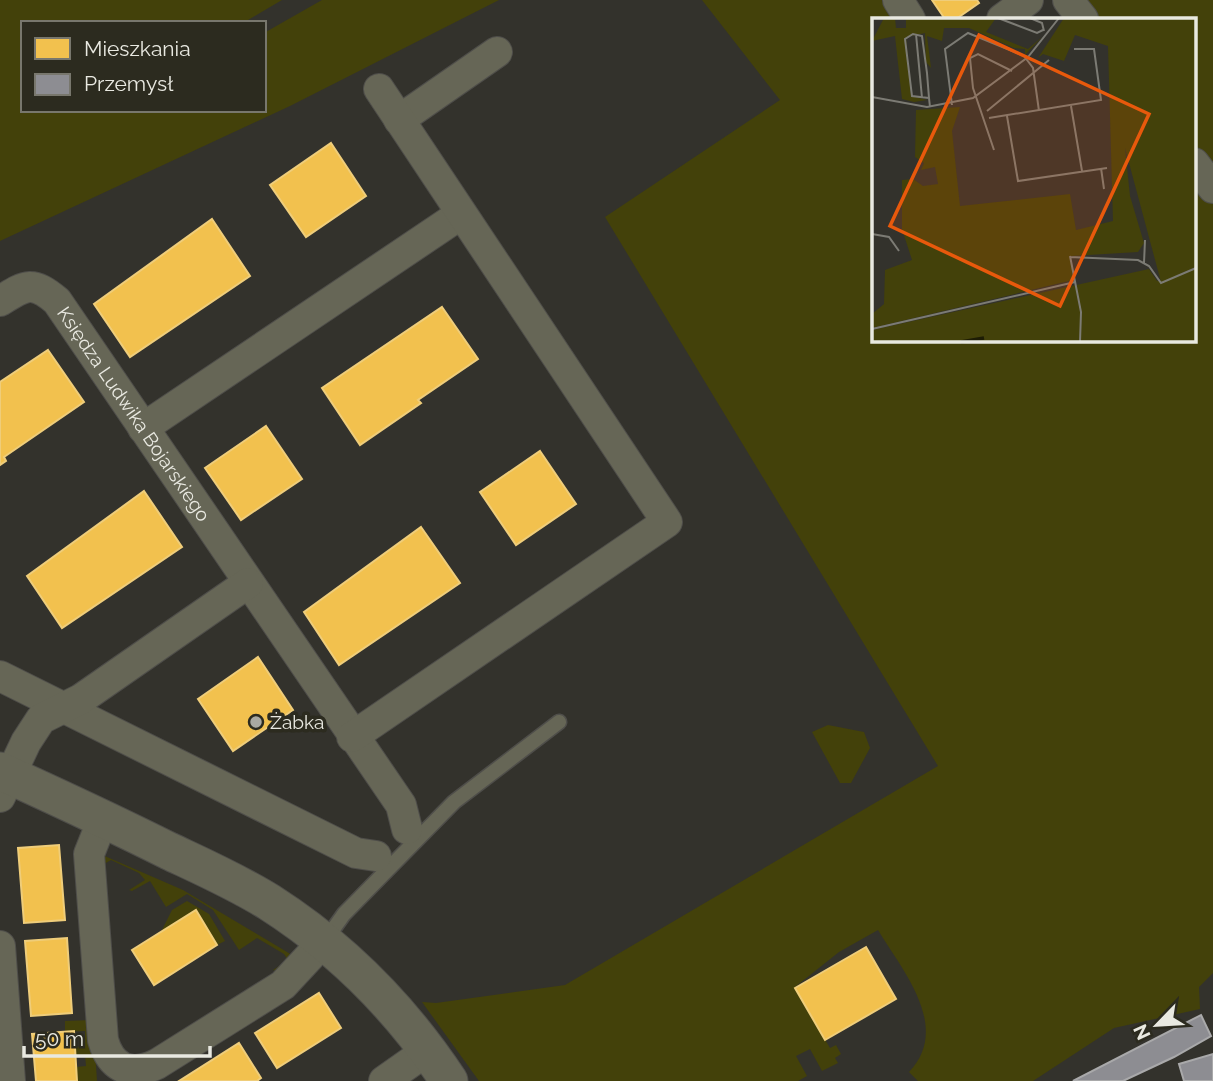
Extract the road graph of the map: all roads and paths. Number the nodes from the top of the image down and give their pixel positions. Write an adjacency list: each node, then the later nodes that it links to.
1 (898, 0): 4 (street)
2 (1028, 0): 5 (street)
3 (1068, 0): 6 (street)
4 (909, 18)
5 (1003, 18)
6 (1082, 18)
7 (497, 52): 9 (street)
8 (379, 89): 9 (street)
9 (399, 120): 12 (street)
10 (1196, 166): 11 (street)
11 (1213, 187)
12 (461, 214): 14 (street); 19 (street)
13 (0, 301): 14 (street, Księdza Ludwika Bojarskiego)
14 (143, 428): 15 (street, Księdza Ludwika Bojarskiego)
15 (248, 583): 17 (street); 19 (street, Księdza Ludwika Bojarskiego)
16 (0, 676): 17 (street)
17 (66, 709): 20 (street); 23 (street)
18 (559, 722): 24 (lane)
19 (352, 737): 22 (street, Księdza Ludwika Bojarskiego)
20 (3, 781): 21 (street)
21 (103, 819): 24 (street); 24 (street)
22 (407, 829)
23 (376, 856)
24 (323, 942): 26 (street)
25 (0, 946): 27 (street)
26 (428, 1050): 28 (street); 29 (street)
27 (10, 1081)
28 (384, 1081)
29 (449, 1081)

